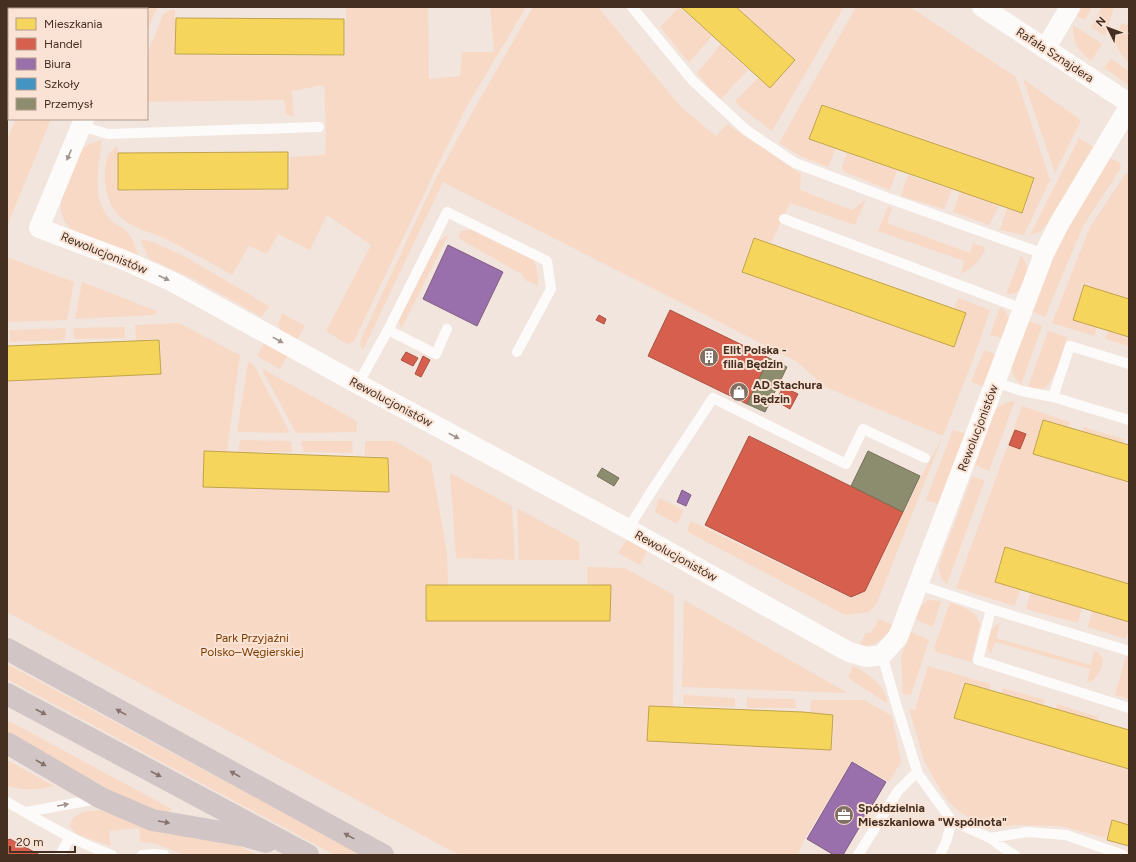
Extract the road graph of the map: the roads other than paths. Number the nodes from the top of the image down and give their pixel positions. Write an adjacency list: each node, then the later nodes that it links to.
1 (632, 7): 10 (lane)
2 (982, 7): 4 (street, Rafała Sznajdera)
3 (1070, 7): 4 (street)
4 (1045, 49): 5 (street, Rafała Sznajdera)
5 (1129, 103)
6 (1129, 107): 10 (street, Rewolucjonistów)
7 (83, 122): 8 (lane); 17 (street, Rewolucjonistów, one-way to 17)
8 (319, 128)
9 (784, 219): 11 (lane)
10 (1044, 254): 11 (street, Rewolucjonistów)
11 (1023, 309): 16 (street, Rewolucjonistów)
12 (447, 329): 13 (lane)
13 (388, 330): 14 (lane); 17 (lane)
14 (517, 352)
15 (1129, 364): 18 (lane)
16 (995, 382): 18 (lane); 22 (street, Rewolucjonistów)
17 (358, 384): 21 (street, Rewolucjonistów, one-way to 21)
18 (1053, 397): 19 (lane)
19 (1129, 420)
20 (925, 458): 21 (lane)
21 (628, 529): 26 (street, Rewolucjonistów)
22 (919, 585): 23 (lane); 26 (street, Rewolucjonistów)
23 (991, 608): 25 (lane); 28 (lane)
24 (7, 649): 42 (main road, one-way to 24)
25 (1129, 651)
26 (882, 655): 30 (lane)
27 (7, 694): 37 (main road, one-way to 37)
28 (1129, 708)
29 (7, 743): 31 (main road, one-way to 31)
30 (917, 772): 34 (lane); 43 (lane)
31 (101, 798): 33 (lane, one-way to 31); 37 (main road, one-way to 37)
32 (7, 802): 33 (lane)
33 (26, 812): 35 (lane)
34 (952, 821): 36 (lane); 44 (lane)
35 (70, 837): 38 (lane); 39 (lane)
36 (990, 838): 45 (lane); 46 (lane)
37 (305, 854)
38 (60, 855)
39 (112, 855)
40 (142, 855): 41 (lane)
41 (164, 855)
42 (383, 855)
43 (858, 855)
44 (940, 855)
45 (1015, 855)
46 (1123, 855)

